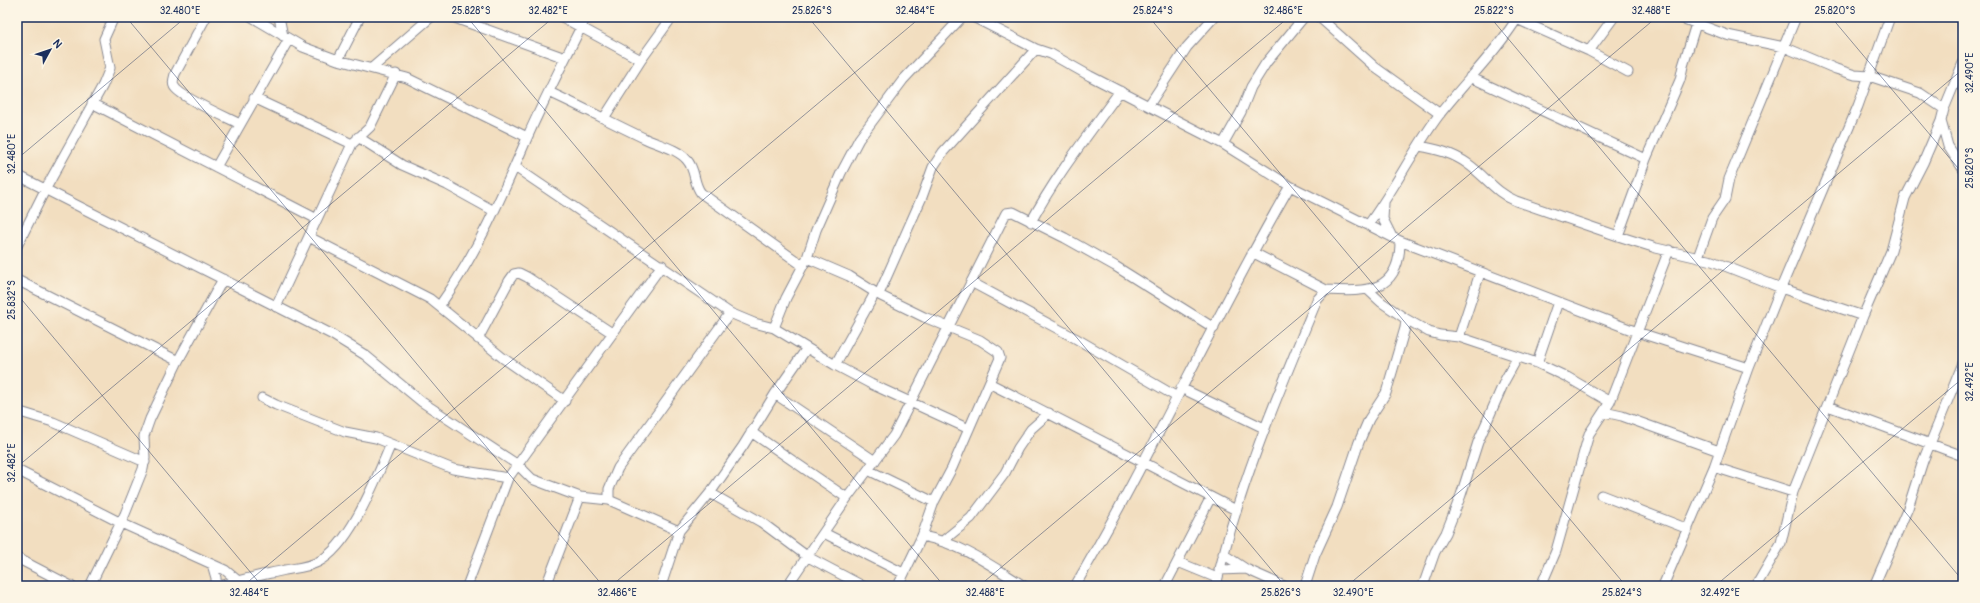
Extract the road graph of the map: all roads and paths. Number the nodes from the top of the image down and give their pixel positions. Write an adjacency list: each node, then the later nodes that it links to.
1 (114, 17): 40 (street)
2 (206, 17): 46 (street)
3 (252, 17): 21 (street)
4 (279, 17): 24 (street)
5 (360, 17): 29 (street)
6 (432, 17): 32 (street)
7 (452, 17): 28 (street)
8 (562, 17): 23 (street)
9 (586, 17): 23 (street)
10 (672, 17): 30 (street)
11 (962, 17): 71 (street)
12 (1214, 17): 41 (street)
13 (1304, 17): 50 (street)
14 (1320, 17): 43 (street)
15 (1614, 17): 27 (street)
16 (1679, 17): 22 (street)
17 (1796, 17): 25 (street)
18 (1890, 17): 35 (street)
19 (979, 18): 26 (street)
20 (1515, 18): 27 (street); 36 (street)
21 (265, 20): 24 (street)
22 (1696, 24): 25 (street); 52 (street)
23 (581, 27): 28 (street); 30 (street)
24 (286, 38): 29 (street); 39 (street)
25 (1784, 47): 35 (street); 70 (street)
26 (1036, 49): 37 (street); 82 (street)
27 (1589, 51): 33 (street)
28 (565, 58): 38 (street)
29 (338, 60): 32 (street)
30 (641, 60): 44 (street)
31 (1963, 63): 42 (street)
32 (372, 68): 34 (street)
33 (1628, 72)
34 (396, 74): 47 (street); 48 (street)
35 (1869, 76): 42 (street); 79 (street)
36 (1470, 77): 43 (street); 52 (street)
37 (1120, 91): 41 (street); 62 (street)
38 (549, 92): 44 (street); 48 (street)
39 (254, 98): 46 (street); 49 (street)
40 (92, 103): 53 (street); 58 (street)
41 (1148, 105): 50 (street)
42 (1944, 109): 45 (street)
43 (1440, 114): 51 (street)
44 (604, 118): 71 (street)
45 (1941, 121): 55 (street); 89 (street)
46 (240, 124): 53 (street)
47 (358, 136): 49 (street); 60 (street)
48 (527, 137): 54 (street)
49 (352, 144): 61 (street)
50 (1223, 144): 57 (street)
51 (1418, 146): 59 (street); 64 (street)
52 (1646, 159): 64 (street)
53 (216, 167): 61 (street)
54 (515, 167): 60 (street); 72 (street)
55 (1963, 169)
56 (17, 175): 58 (street)
57 (1290, 186): 63 (street); 69 (street)
58 (45, 190): 67 (street); 74 (street)
59 (1384, 204): 63 (street); 66 (street)
60 (494, 211): 86 (street)
61 (317, 219): 65 (street)
62 (1031, 222): 76 (street); 93 (street)
63 (1368, 225): 66 (street)
64 (1618, 236): 68 (street)
65 (309, 237): 86 (street); 87 (street)
66 (1396, 239): 73 (street); 78 (street)
67 (17, 246)
68 (1669, 250): 70 (street); 94 (street)
69 (1252, 252): 77 (street); 93 (street)
70 (1698, 257): 79 (street)
71 (805, 261): 82 (street); 92 (street)
72 (662, 265): 88 (street); 95 (street)
73 (1480, 273): 85 (street); 96 (street)
74 (223, 279): 87 (street); 100 (street)
75 (17, 280): 100 (street)
76 (971, 282): 91 (street); 106 (street)
77 (1311, 282): 81 (street); 83 (street)
78 (1382, 285): 80 (street); 84 (street)
79 (1781, 288): 89 (street); 104 (street)
80 (1367, 289): 81 (street); 84 (street)
81 (1326, 290): 83 (street)
82 (877, 294): 91 (street); 103 (street)
83 (1317, 300): 116 (street)
84 (1381, 302): 90 (street)
85 (1558, 302): 94 (street); 101 (street)
86 (440, 306): 97 (street)
87 (276, 307): 126 (street)
88 (730, 313): 92 (street); 137 (street)
89 (1862, 316): 112 (street)
90 (1406, 319): 96 (street); 169 (street)
91 (950, 326): 105 (street); 111 (street)
92 (774, 328): 98 (street)
93 (1214, 328): 106 (street)
94 (1637, 332): 104 (street); 110 (street)
95 (612, 333): 97 (street); 109 (street)
96 (1459, 337): 99 (street)
97 (478, 339): 109 (street)
98 (807, 348): 103 (street); 107 (street)
99 (1516, 356): 101 (street); 170 (street)
100 (178, 361): 124 (street)
101 (1537, 363): 110 (street)
102 (1963, 363): 120 (street)
103 (835, 365): 111 (street)
104 (1749, 368): 121 (street)
105 (989, 383): 115 (street); 117 (street)
106 (1179, 393): 116 (street); 125 (street)
107 (775, 394): 118 (street); 123 (street)
108 (262, 398): 119 (street)
109 (564, 401): 126 (street)
110 (1610, 402): 114 (street)
111 (911, 403): 117 (street); 123 (street)
112 (1828, 406): 120 (street); 131 (street)
113 (17, 411): 124 (street)
114 (1604, 412): 121 (street); 171 (street)
115 (1050, 413): 125 (street); 145 (street)
116 (1264, 428): 139 (street)
117 (969, 429): 138 (street)
118 (752, 432): 132 (street); 136 (street)
119 (390, 444): 130 (street); 154 (street)
120 (1930, 444): 122 (street); 174 (street)
121 (1719, 451): 127 (street)
122 (1963, 456)
123 (875, 461): 129 (street)
124 (145, 462): 140 (street)
125 (1142, 463): 133 (street); 166 (street)
126 (518, 466): 130 (street); 135 (street)
127 (1714, 466): 131 (street); 141 (street)
128 (17, 470): 140 (street)
129 (868, 470): 136 (street); 138 (street)
130 (508, 478): 159 (street)
131 (1793, 492): 173 (street)
132 (710, 493): 142 (street); 147 (street)
133 (1211, 496): 139 (street); 149 (street)
134 (1601, 496): 141 (street)
135 (580, 497): 137 (street); 160 (street)
136 (847, 498): 143 (street)
137 (609, 500): 142 (street)
138 (934, 502): 144 (street)
139 (1236, 510): 146 (street)
140 (121, 523): 150 (street); 156 (street)
141 (1688, 529): 172 (street)
142 (679, 531): 161 (street)
143 (824, 534): 147 (street); 152 (street)
144 (922, 536): 145 (street); 152 (street)
145 (944, 540): 165 (street)
146 (1223, 554): 151 (street); 153 (street)
147 (808, 557): 162 (street); 163 (street)
148 (17, 558): 155 (street)
149 (1178, 562): 153 (street); 167 (street)
150 (212, 564): 154 (street); 157 (street)
151 (1246, 568): 153 (street); 168 (street)
152 (904, 573): 164 (street)
153 (1218, 578)
154 (237, 580): 158 (street)
155 (71, 586)
156 (90, 586)
157 (216, 586)
158 (220, 586)
159 (467, 586)
160 (546, 586)
161 (660, 586)
162 (787, 586)
163 (863, 586)
164 (898, 586)
165 (1024, 586)
166 (1075, 586)
167 (1165, 586)
168 (1284, 586)
169 (1305, 586)
170 (1422, 586)
171 (1541, 586)
172 (1663, 586)
173 (1756, 586)
174 (1874, 586)

